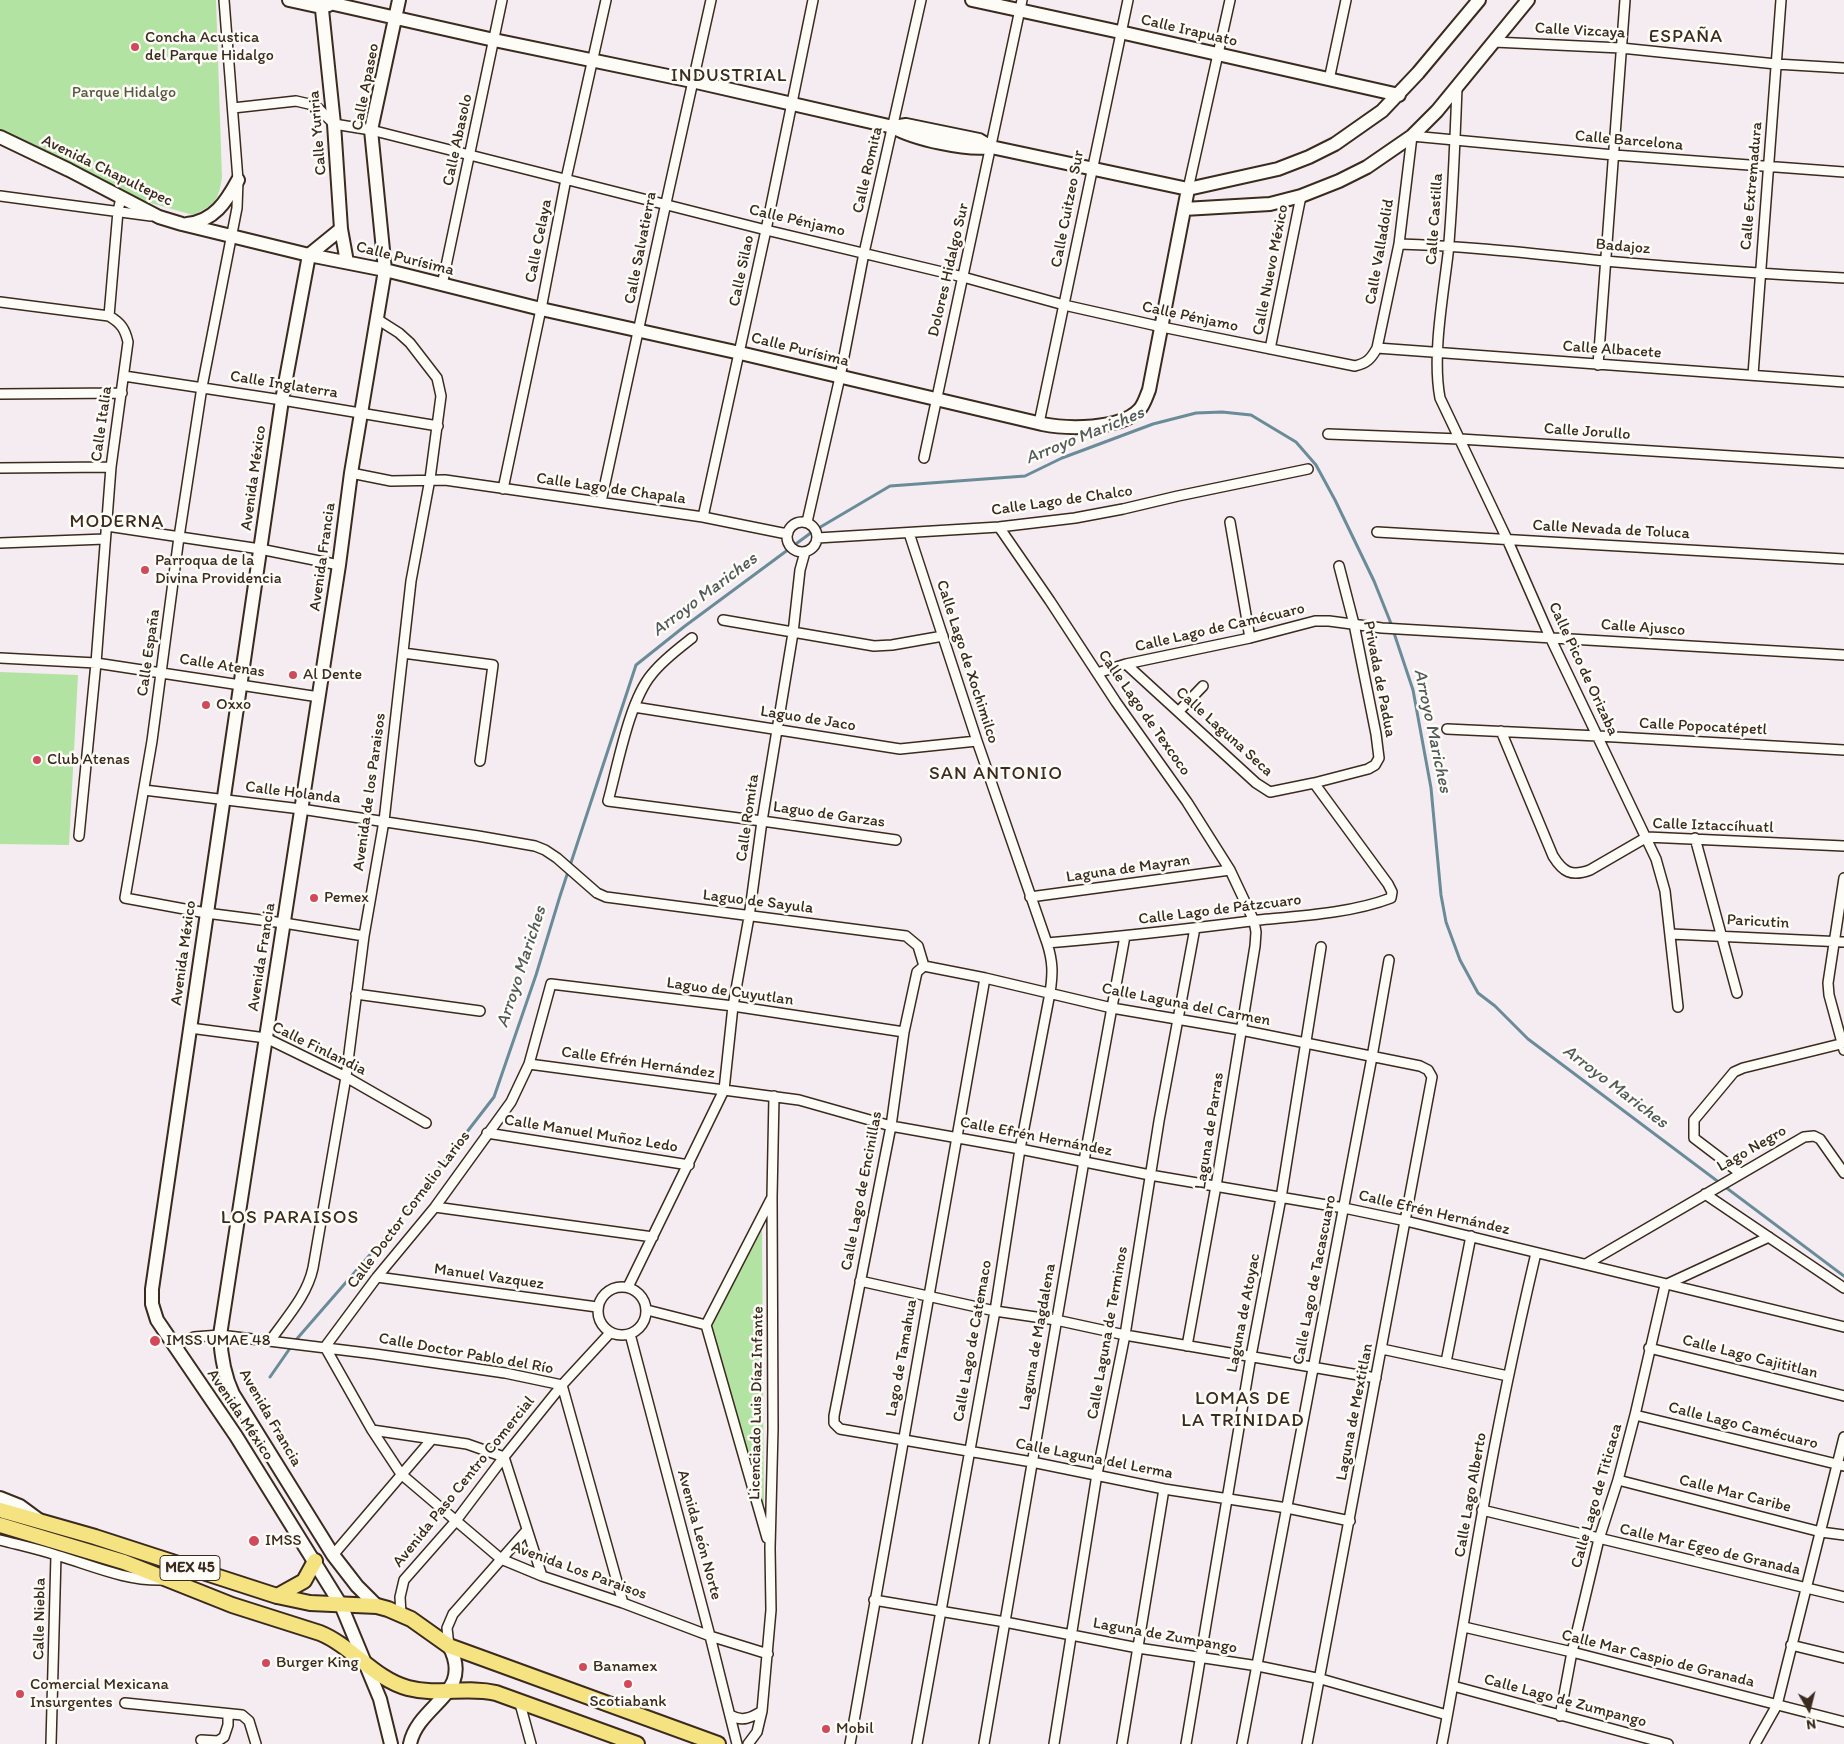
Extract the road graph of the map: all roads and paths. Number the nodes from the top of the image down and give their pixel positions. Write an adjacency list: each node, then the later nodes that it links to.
1 (224, 0): 33 (street, Calle España)
2 (289, 0): 17 (street)
3 (399, 0): 19 (street, Calle Apaseo)
4 (502, 0): 21 (street, Calle Abasolo)
5 (606, 0): 25 (street, Calle Celaya)
6 (711, 0): 29 (street, Calle Salvatierra)
7 (813, 0): 32 (street, Calle Silao)
8 (921, 0): 35 (street, Calle Romita)
9 (972, 0): 18 (street, Calle Irapuato)
10 (1128, 0): 20 (street, Calle Cuitzeo Sur)
11 (1230, 0): 24 (street)
12 (1346, 0): 28 (street)
13 (1479, 0): 31 (street)
14 (1528, 0): 22 (street)
15 (1625, 0): 23 (street)
16 (1781, 0): 26 (street, Calle Extremadura)
17 (326, 3): 19 (street); 34 (street, Calle Yuriria)
18 (1021, 6): 20 (street, Calle Irapuato); 40 (street, Dolores Hidalgo Sur)
19 (396, 18): 21 (street); 36 (street, Calle Apaseo)
20 (1120, 32): 24 (street, Calle Irapuato); 44 (street, Calle Cuitzeo Sur)
21 (494, 40): 25 (street); 41 (street, Calle Abasolo)
22 (1494, 42): 23 (street, Calle Vizcaya); 30 (street)
23 (1621, 48): 26 (street, Calle Vizcaya); 42 (street)
24 (1218, 55): 28 (street, Calle Irapuato); 48 (street)
25 (593, 61): 29 (street); 46 (street, Calle Celaya)
26 (1776, 64): 27 (street, Calle Vizcaya); 43 (street, Calle Extremadura)
27 (1844, 68)
28 (1329, 80): 31 (street, Calle Irapuato)
29 (692, 81): 32 (street); 52 (street, Calle Salvatierra)
30 (1457, 87): 37 (street); 39 (street, Calle Castilla)
31 (1399, 95): 48 (street)
32 (791, 104): 35 (street); 58 (street, Calle Silao)
33 (233, 108): 34 (street); 47 (street, Calle España)
34 (334, 124): 36 (street, Calle Pénjamo); 57 (street, Calle Yuriria)
35 (893, 127): 40 (street); 62 (street, Calle Romita)
36 (371, 130): 41 (street, Calle Pénjamo); 66 (street, Calle Apaseo)
37 (1412, 136): 39 (street, Calle Barcelona); 50 (street); 60 (street, Calle Valladolid)
38 (0, 137): 51 (street, Avenida Chapultepec)
39 (1456, 140): 42 (street, Calle Barcelona); 61 (street, Calle Castilla)
40 (991, 147): 44 (street); 68 (street, Dolores Hidalgo Sur)
41 (471, 155): 46 (street, Calle Pénjamo); 70 (street, Calle Abasolo)
42 (1614, 155): 43 (street, Calle Barcelona); 64 (street)
43 (1769, 167): 45 (street, Calle Barcelona); 67 (street, Calle Extremadura)
44 (1092, 168): 48 (street); 72 (street, Calle Cuitzeo Sur)
45 (1844, 172)
46 (566, 179): 52 (street, Calle Pénjamo); 73 (street, Calle Celaya)
47 (238, 180): 56 (street); 59 (street, Calle España)
48 (1188, 189): 53 (street, Calle Purísima)
49 (0, 196): 54 (street)
50 (1301, 196): 53 (street); 79 (street, Calle Nuevo México)
51 (121, 198): 54 (street); 55 (street, Avenida Chapultepec)
52 (665, 204): 58 (street, Calle Pénjamo); 77 (street, Calle Salvatierra)
53 (1184, 209): 76 (street, Calle Purísima)
54 (118, 211): 55 (street); 74 (street)
55 (159, 217): 56 (street, Avenida Chapultepec)
56 (182, 224): 59 (street, Avenida Chapultepec)
57 (341, 229): 63 (street); 65 (street, Calle Yuriria)
58 (766, 230): 62 (street, Calle Pénjamo); 80 (street, Calle Silao)
59 (230, 235): 63 (street, Calle Purísima); 87 (street, Calle España)
60 (1399, 244): 61 (street, Badajoz); 78 (street, Calle Valladolid)
61 (1448, 246): 64 (street, Badajoz); 81 (street, Calle Castilla)
62 (864, 253): 68 (street, Calle Pénjamo); 85 (street, Calle Romita)
63 (309, 255): 65 (street, Calle Purísima); 91 (street, Avenida México)
64 (1605, 261): 67 (street, Badajoz); 82 (street)
65 (347, 262): 66 (street, Calle Purísima)
66 (385, 270): 70 (street, Calle Purísima); 75 (street, Avenida Francia)
67 (1760, 273): 69 (street, Badajoz); 83 (street, Calle Extremadura)
68 (963, 277): 72 (street, Calle Pénjamo); 90 (street, Dolores Hidalgo Sur)
69 (1844, 278)
70 (442, 285): 73 (street, Calle Purísima)
71 (0, 302): 74 (street)
72 (1064, 305): 76 (street, Calle Pénjamo); 93 (street, Calle Cuitzeo Sur)
73 (541, 309): 77 (street, Calle Purísima); 104 (street, Calle Celaya)
74 (110, 316): 84 (street, Calle Italia)
75 (377, 319): 92 (street, Avenida Francia); 94 (street, Avenida de los Paraisos)
76 (1162, 327): 79 (street, Calle Pénjamo); 93 (street, Calle Purísima)
77 (639, 330): 80 (street, Calle Purísima); 105 (street, Calle Salvatierra)
78 (1377, 348): 79 (street, Calle Pénjamo); 81 (street, Calle Albacete)
79 (1270, 349)
80 (740, 352): 85 (street, Calle Purísima); 106 (street, Calle Silao)
81 (1438, 352): 82 (street, Calle Albacete); 96 (street, Calle Pico de Orizaba)
82 (1598, 365): 83 (street, Calle Albacete)
83 (1753, 375): 86 (street, Calle Albacete)
84 (124, 376): 87 (street, Calle Inglaterra); 88 (street, Calle Italia)
85 (840, 377): 90 (street, Calle Purísima); 108 (street, Calle Romita)
86 (1844, 382)
87 (202, 387): 91 (street, Calle Inglaterra); 114 (street, Calle España)
88 (122, 393): 89 (street); 99 (street, Calle Italia)
89 (0, 394)
90 (935, 399): 93 (street, Calle Purísima); 97 (street, Dolores Hidalgo Sur)
91 (282, 400): 92 (street, Calle Inglaterra); 119 (street, Avenida México)
92 (361, 412): 94 (street, Calle Inglaterra); 102 (street, Avenida Francia)
93 (1039, 423)
94 (438, 426): 103 (street, Avenida de los Paraisos)
95 (1328, 434): 96 (street, Calle Jorullo)
96 (1460, 439): 98 (street, Calle Jorullo); 117 (street, Calle Pico de Orizaba)
97 (924, 458)
98 (1844, 463)
99 (111, 466): 100 (street); 109 (street, Calle Italia)
100 (0, 468)
101 (1308, 469): 110 (street, Calle Lago de Chalco)
102 (351, 473): 103 (street); 122 (street, Avenida Francia)
103 (430, 480): 104 (street, Calle Lago de Chapala); 132 (street, Avenida de los Paraisos)
104 (503, 489): 105 (street, Calle Lago de Chapala)
105 (601, 502): 106 (street, Calle Lago de Chapala)
106 (703, 517): 113 (street, Calle Lago de Chapala)
107 (1230, 522): 131 (street)
108 (809, 523): 113 (street); 115 (street)
109 (107, 526): 114 (street); 116 (street, Calle Italia)
110 (999, 527): 112 (street, Calle Lago de Chalco); 138 (street, Calle Lago de Texcoco)
111 (1377, 532): 117 (street, Calle Nevada de Toluca)
112 (909, 533): 115 (street, Calle Lago de Chalco); 128 (street, Calle Lago de Xochimilco)
113 (787, 536): 120 (street)
114 (179, 537): 119 (street); 137 (street, Calle España)
115 (818, 537): 120 (street)
116 (105, 539): 118 (street); 135 (street, Calle Italia)
117 (1507, 539): 121 (street, Calle Nevada de Toluca); 129 (street, Calle Pico de Orizaba)
118 (0, 543)
119 (260, 549): 122 (street); 139 (street, Avenida México)
120 (805, 552): 127 (street, Calle Romita)
121 (1844, 559)
122 (339, 565): 141 (street, Avenida Francia)
123 (1339, 566): 125 (street, Privada de Padua)
124 (723, 620): 127 (street)
125 (1354, 624): 126 (street, Calle Lago de Camécuaro); 131 (street, Calle Lago de Camécuaro); 151 (street, Privada de Padua)
126 (1410, 629): 129 (street, Calle Ajusco)
127 (793, 633): 128 (street); 144 (street, Calle Romita)
128 (943, 636): 148 (street, Calle Lago de Xochimilco)
129 (1550, 637): 133 (street, Calle Ajusco); 147 (street, Calle Pico de Orizaba)
130 (692, 638): 142 (street)
131 (1250, 638): 136 (street, Calle Lago de Camécuaro)
132 (403, 653): 150 (street); 156 (street, Avenida de los Paraisos)
133 (1844, 655)
134 (0, 658): 135 (street, Calle Atenas)
135 (96, 663): 137 (street, Calle Atenas); 157 (street, Calle Italia)
136 (1126, 664): 138 (street, Calle Lago de Camécuaro); 143 (street, Calle Laguna Seca)
137 (162, 672): 139 (street, Calle Atenas); 152 (street, Calle España)
138 (1097, 673): 162 (street, Calle Lago de Texcoco)
139 (240, 684): 141 (street, Calle Atenas); 153 (street, Avenida México)
140 (1203, 686): 143 (street)
141 (319, 696): 154 (street, Avenida Francia)
142 (634, 707): 144 (street, Laguo de Jaco); 155 (street, Laguo de Garzas)
143 (1179, 711): 151 (street, Calle Laguna Seca)
144 (777, 729): 148 (street, Laguo de Jaco); 155 (street, Calle Romita)
145 (1447, 729): 146 (street, Calle Popocatépetl)
146 (1501, 732): 147 (street, Calle Popocatépetl); 158 (street, Calle Iztaccíhuatl)
147 (1598, 736): 149 (street, Calle Popocatépetl); 158 (street, Calle Pico de Orizaba)
148 (978, 742): 165 (street, Calle Lago de Xochimilco)
149 (1844, 750)
150 (480, 761)
151 (1314, 783): 168 (street, Calle Lago de Pátzcuaro)
152 (144, 790): 153 (street, Calle Holanda); 166 (street, Calle España)
153 (223, 799): 154 (street, Calle Holanda); 166 (street, Avenida México)
154 (301, 809): 156 (street, Calle Holanda); 169 (street, Avenida Francia)
155 (762, 820): 160 (street, Laguo de Garzas); 167 (street, Calle Romita)
156 (384, 821): 163 (street, Calle Holanda); 173 (street, Avenida de los Paraisos)
157 (79, 836)
158 (1647, 837): 159 (street, Calle Iztaccíhuatl); 171 (street, Calle Pico de Orizaba)
159 (1695, 838): 161 (street, Calle Iztaccíhuatl); 172 (street)
160 (896, 840)
161 (1844, 846)
162 (1230, 870): 165 (street, Laguna de Mayran); 168 (street, Calle Lago de Texcoco)
163 (576, 875): 167 (street, Laguo de Sayula)
164 (1844, 878): 175 (street)
165 (1030, 897): 177 (street, Calle Lago de Xochimilco)
166 (206, 913): 169 (street); 190 (street, Avenida México)
167 (749, 917): 180 (street, Laguo de Sayula); 185 (street, Calle Romita)
168 (1254, 921): 170 (street, Calle Lago de Pátzcuaro); 191 (street, Laguna de Parras)
169 (284, 923): 173 (street); 193 (street, Avenida Francia)
170 (1195, 928): 174 (street, Calle Lago de Pátzcuaro); 189 (street, Calle Laguna de Terminos)
171 (1670, 934): 172 (street, Paricutin); 186 (street, Calle Pico de Orizaba)
172 (1722, 935): 175 (street, Paricutin); 183 (street)
173 (364, 936): 184 (street, Avenida de los Paraisos)
174 (1126, 936): 177 (street, Calle Lago de Pátzcuaro); 187 (street, Laguna de Magdalena)
175 (1833, 942): 176 (street, Paricutin); 195 (street)
176 (1844, 942)
177 (1047, 943): 182 (street, Calle Lago de Catemaco)
178 (1321, 947): 194 (street, Laguna de Atoyac)
179 (1389, 960): 196 (street, Calle Lago de Tacascuaro)
180 (924, 966): 181 (street, Calle Laguna del Carmen); 192 (street, Calle Lago de Encinillas)
181 (985, 978): 182 (street, Calle Laguna del Carmen); 205 (street, Lago de Tamahua)
182 (1050, 993): 187 (street, Calle Laguna del Carmen); 206 (street, Calle Lago de Catemaco)
183 (1737, 993)
184 (356, 994): 188 (street); 198 (street, Avenida de los Paraisos)
185 (733, 1006): 192 (street, Laguo de Cuyutlan); 197 (street, Laguo de Cuyutlan); 200 (street, Calle Romita)
186 (1678, 1007)
187 (1112, 1008): 189 (street, Calle Laguna del Carmen); 207 (street, Laguna de Magdalena)
188 (480, 1011)
189 (1178, 1020): 191 (street, Calle Laguna del Carmen); 211 (street, Calle Laguna de Terminos)
190 (190, 1028): 193 (street, Calle Finlandia); 241 (street, Avenida México)
191 (1241, 1030): 194 (street, Calle Laguna del Carmen); 212 (street, Laguna de Parras)
192 (904, 1032): 203 (street, Calle Lago de Encinillas)
193 (266, 1038): 198 (street, Calle Finlandia); 238 (street, Avenida Francia)
194 (1305, 1044): 196 (street, Calle Laguna del Carmen); 215 (street, Laguna de Atoyac)
195 (1843, 1046): 209 (street)
196 (1372, 1057): 199 (street, Calle Laguna del Carmen); 217 (street, Calle Lago de Tacascuaro)
197 (529, 1064): 200 (street, Calle Efrén Hernández); 204 (street, Calle Doctor Cornelio Larios)
198 (346, 1077): 202 (street, Calle Finlandia); 240 (street, Avenida de los Paraisos)
199 (1432, 1085): 218 (street, Laguna de Mextitlan)
200 (724, 1090): 201 (street, Calle Efrén Hernández); 208 (street)
201 (774, 1096): 203 (street, Calle Efrén Hernández); 214 (street, Licenciado Luis Díaz Infante)
202 (426, 1123)
203 (891, 1126): 205 (street, Calle Efrén Hernández); 225 (street, Calle Lago de Encinillas)
204 (487, 1133): 208 (street, Calle Manuel Muñoz Ledo); 216 (street, Calle Doctor Cornelio Larios)
205 (958, 1137): 206 (street, Calle Efrén Hernández); 229 (street, Lago de Tamahua)
206 (1020, 1149): 207 (street, Calle Efrén Hernández); 232 (street, Calle Lago de Catemaco)
207 (1084, 1161): 211 (street, Calle Efrén Hernández); 233 (street, Laguna de Magdalena)
208 (689, 1165): 220 (street)
209 (1740, 1173): 210 (street, Lago Negro); 213 (street, Lago Negro)
210 (1844, 1174)
211 (1150, 1175): 212 (street, Calle Efrén Hernández); 239 (street, Calle Laguna de Terminos)
212 (1216, 1186): 215 (street, Calle Efrén Hernández); 242 (street, Laguna de Parras)
213 (1705, 1194): 221 (street); 223 (street, Lago Negro)
214 (772, 1197): 234 (street); 281 (street, Licenciado Luis Díaz Infante)
215 (1281, 1198): 217 (street, Calle Efrén Hernández); 246 (street, Laguna de Atoyac)
216 (435, 1207): 220 (street); 224 (street, Calle Doctor Cornelio Larios)
217 (1344, 1208): 218 (street, Calle Efrén Hernández); 248 (street, Calle Lago de Tacascuaro)
218 (1406, 1221): 219 (street, Calle Efrén Hernández); 245 (street, Laguna de Mextitlan)
219 (1471, 1236): 222 (street, Calle Efrén Hernández); 247 (street)
220 (653, 1237): 227 (street)
221 (1769, 1237): 226 (street); 228 (street)
222 (1536, 1253): 223 (street, Calle Efrén Hernández); 249 (street, Calle Lago Alberto)
223 (1586, 1264): 226 (street, Calle Efrén Hernández)
224 (377, 1277): 230 (street, Manuel Vazquez); 243 (street, Calle Doctor Cornelio Larios)
225 (860, 1282): 229 (street); 254 (street, Calle Lago de Encinillas)
226 (1665, 1285): 235 (street, Calle Efrén Hernández); 244 (street, Calle Lago de Titicaca)
227 (628, 1287): 230 (street); 231 (street)
228 (1844, 1288)
229 (928, 1297): 232 (street); 258 (street, Lago de Tamahua)
230 (597, 1307): 236 (street)
231 (646, 1310): 234 (street); 237 (street)
232 (995, 1311): 233 (street); 259 (street, Calle Lago de Catemaco)
233 (1056, 1320): 239 (street); 261 (street, Laguna de Magdalena)
234 (706, 1325): 281 (street)
235 (1844, 1327)
236 (610, 1333): 237 (street); 251 (street, Avenida Paso Centro Comercial)
237 (630, 1334): 300 (street, Avenida León Norte)
238 (220, 1335): 240 (street, Calle Doctor Pablo del Río); 241 (street, Calle Doctor Pablo del Río); 283 (street, Avenida Francia)
239 (1125, 1335): 242 (street); 264 (street, Calle Laguna de Terminos)
240 (270, 1341): 243 (street, Calle Doctor Pablo del Río)
241 (173, 1346): 285 (street, Avenida México)
242 (1188, 1346): 246 (street)
243 (325, 1347): 251 (street, Calle Doctor Pablo del Río); 255 (street, Avenida Los Paraisos)
244 (1650, 1348): 252 (street, Calle Lago Cajititlan); 253 (street, Calle Lago de Titicaca)
245 (1382, 1349): 247 (street); 250 (street, Laguna de Mextitlan)
246 (1251, 1356): 248 (street); 268 (street, Laguna de Atoyac)
247 (1446, 1362): 249 (street)
248 (1313, 1367): 250 (street); 269 (street, Calle Lago de Tacascuaro)
249 (1508, 1376): 271 (street, Calle Lago Alberto)
250 (1376, 1378): 272 (street, Laguna de Mextitlan)
251 (562, 1385): 260 (street, Avenida Paso Centro Comercial); 292 (street, Calle Doctor Pablo del Río)
252 (1844, 1396)
253 (1635, 1415): 262 (street, Calle Lago Camécuaro); 265 (street, Calle Lago de Titicaca)
254 (834, 1423): 258 (street, Calle Laguna del Lerma)
255 (372, 1430): 257 (street); 263 (street, Avenida Los Paraisos)
256 (1844, 1437): 262 (street)
257 (432, 1439): 260 (street); 263 (street)
258 (902, 1440): 259 (street, Calle Laguna del Lerma); 291 (street, Lago de Tamahua)
259 (969, 1452): 261 (street, Calle Laguna del Lerma); 295 (street, Calle Lago de Catemaco)
260 (504, 1457): 274 (street, Avenida Paso Centro Comercial); 276 (street)
261 (1032, 1462): 264 (street, Calle Laguna del Lerma); 297 (street, Laguna de Magdalena)
262 (1841, 1466): 277 (street)
263 (401, 1474): 274 (street, Avenida Los Paraisos); 283 (street)
264 (1096, 1474): 266 (street, Calle Laguna del Lerma); 299 (street, Calle Laguna de Terminos)
265 (1618, 1480): 277 (street, Calle Mar Caribe); 279 (street, Calle Lago de Titicaca)
266 (1164, 1489): 268 (street, Calle Laguna del Lerma); 303 (street)
267 (0, 1498): 273 (street)
268 (1228, 1498): 269 (street, Calle Laguna del Lerma); 306 (street, Laguna de Atoyac)
269 (1287, 1508): 272 (street, Calle Laguna del Lerma); 309 (street, Calle Lago de Tacascuaro)
270 (0, 1510): 273 (main road)
271 (1482, 1510): 279 (street, Calle Mar Egeo de Granada); 298 (street, Calle Lago Alberto)
272 (1350, 1521): 310 (street, Laguna de Mextitlan)
273 (41, 1522): 289 (main road, MEX 45)
274 (455, 1522): 284 (street, Avenida Los Paraisos); 296 (street, Avenida Paso Centro Comercial)
275 (0, 1525): 287 (main road, MEX 45)
276 (527, 1530): 284 (street); 286 (street)
277 (1821, 1532): 278 (street, Calle Mar Caribe); 288 (street)
278 (1844, 1535)
279 (1599, 1539): 288 (street, Calle Mar Egeo de Granada); 304 (street, Calle Lago de Titicaca)
280 (0, 1540): 282 (street)
281 (770, 1548): 305 (street, Licenciado Luis Díaz Infante)
282 (56, 1555): 287 (street); 324 (street, Calle Niebla)
283 (333, 1555): 294 (street, Avenida Francia)
284 (501, 1559): 286 (street, Avenida Los Paraisos); 302 (street)
285 (315, 1561): 289 (main road); 293 (street, Avenida México)
286 (542, 1576): 292 (street, Avenida Los Paraisos)
287 (169, 1579): 308 (main road, MEX 45)
288 (1806, 1588): 290 (street, Calle Mar Egeo de Granada); 301 (street)
289 (277, 1596): 293 (main road, MEX 45)
290 (1844, 1597)
291 (874, 1600): 295 (street, Laguna de Zumpango); 333 (street, Lago de Tamahua)
292 (623, 1603): 300 (street, Avenida Los Paraisos)
293 (341, 1605): 294 (main road, MEX 45); 308 (street, Avenida México)
294 (377, 1606): 296 (main road, MEX 45)
295 (941, 1610): 297 (street, Laguna de Zumpango); 334 (street, Calle Lago de Catemaco)
296 (401, 1614): 302 (main road, MEX 45)
297 (1005, 1622): 299 (street, Laguna de Zumpango); 335 (street, Laguna de Magdalena)
298 (1464, 1627): 304 (street, Calle Mar Caspio de Granada); 311 (street, Calle Lago Alberto)
299 (1071, 1635): 303 (street, Laguna de Zumpango); 336 (street, Calle Laguna de Terminos)
300 (710, 1636): 305 (street, Avenida Los Paraisos); 318 (street, Avenida León Norte)
301 (1791, 1645): 307 (street); 315 (street)
302 (448, 1646): 312 (street); 330 (main road, MEX 45)
303 (1138, 1648): 306 (street, Laguna de Zumpango); 337 (street)
304 (1572, 1652): 315 (street, Calle Mar Caspio de Granada); 320 (street, Calle Lago de Titicaca)
305 (768, 1654): 316 (street, Licenciado Luis Díaz Infante)
306 (1202, 1658): 309 (street, Laguna de Zumpango); 338 (street, Laguna de Atoyac)
307 (1844, 1658)
308 (366, 1664): 312 (main road, MEX 45); 326 (street, Avenida México)
309 (1258, 1666): 310 (street, Laguna de Zumpango); 339 (street, Calle Lago de Tacascuaro)
310 (1321, 1679): 319 (street, Laguna de Zumpango); 340 (street, Laguna de Mextitlan)
311 (1453, 1686): 319 (street, Calle Lago Alberto); 320 (street, Calle Lago de Zumpango)
312 (446, 1692): 313 (main road, MEX 45); 327 (street)
313 (519, 1700): 323 (main road, MEX 45); 328 (street)
314 (125, 1703): 317 (street)
315 (1777, 1705): 321 (street, Calle Mar Caspio de Granada); 343 (street)
316 (762, 1710): 318 (street); 332 (street, Licenciado Luis Díaz Infante)
317 (228, 1714): 322 (street); 325 (street)
318 (730, 1715): 331 (street, Avenida León Norte)
319 (1447, 1715): 341 (street, Calle Lago Alberto)
320 (1560, 1716): 342 (street, Calle Lago de Zumpango)
321 (1844, 1722)
322 (201, 1740)
323 (622, 1741): 329 (main road, MEX 45)
324 (51, 1744)
325 (256, 1744)
326 (391, 1744)
327 (410, 1744)
328 (532, 1744)
329 (637, 1744)
330 (718, 1744)
331 (737, 1744)
332 (748, 1744)
333 (850, 1744)
334 (917, 1744)
335 (984, 1744)
336 (1054, 1744)
337 (1122, 1744)
338 (1186, 1744)
339 (1242, 1744)
340 (1308, 1744)
341 (1442, 1744)
342 (1668, 1744)
343 (1755, 1744)

